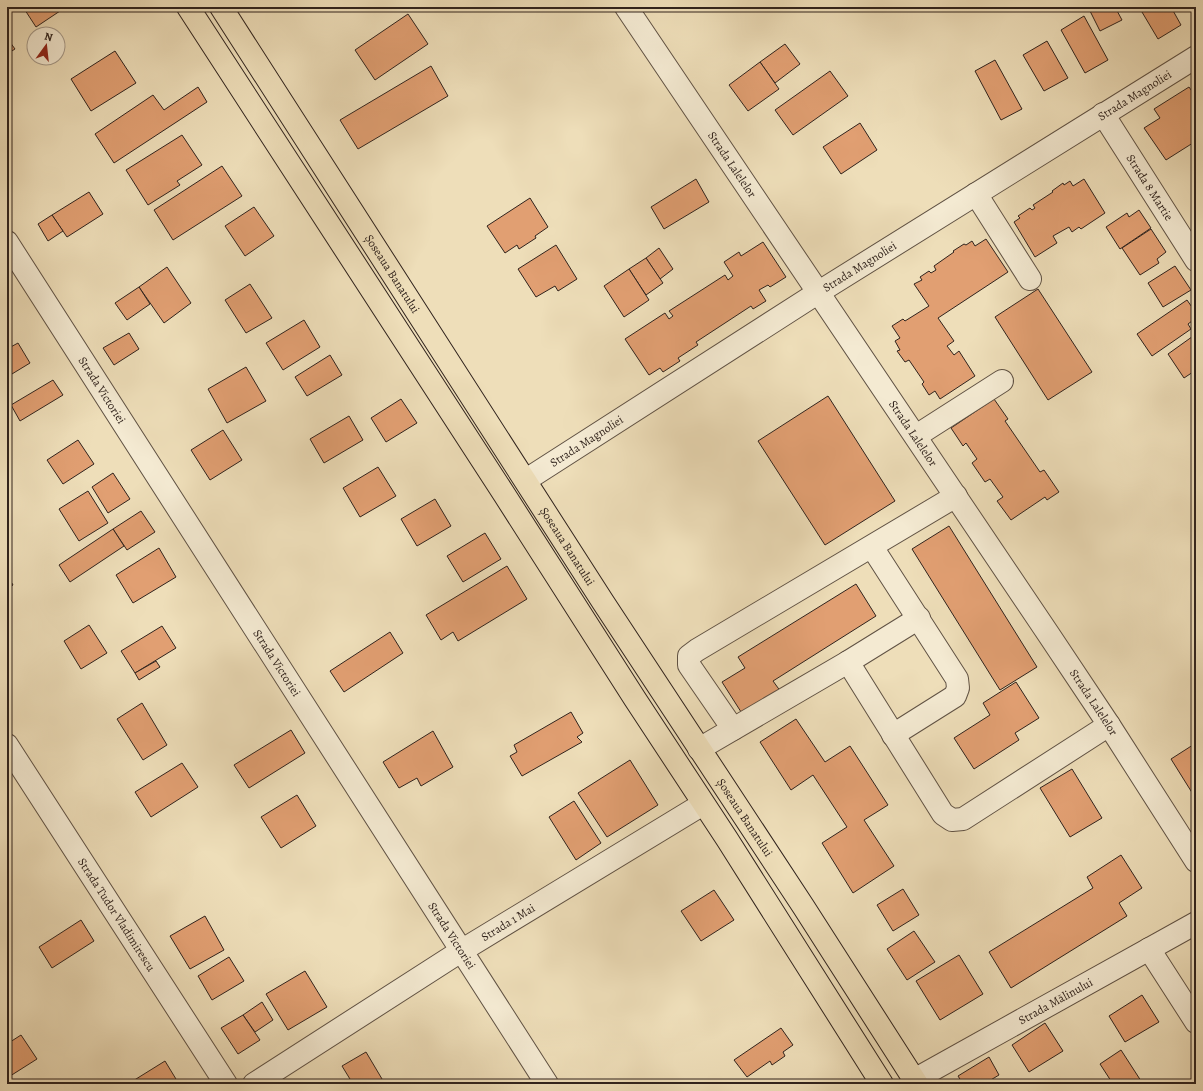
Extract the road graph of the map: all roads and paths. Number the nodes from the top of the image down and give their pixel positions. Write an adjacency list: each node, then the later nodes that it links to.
1 (188, 7): 23 (main road)
2 (221, 7): 13 (main road, Șoseaua Banatului)
3 (626, 7): 10 (street, Strada Lalelelor)
4 (1196, 57): 5 (street, Strada Magnoliei)
5 (1103, 114): 6 (street, Strada Magnoliei); 8 (street, Strada 8 Martie)
6 (976, 194): 9 (street); 10 (street, Strada Magnoliei)
7 (7, 242): 27 (street, Strada Victoriei)
8 (1196, 260)
9 (1030, 279)
10 (819, 292): 12 (street, Strada Lalelelor); 13 (street, Strada Magnoliei)
11 (1002, 381): 12 (street)
12 (916, 436): 14 (street, Strada Lalelelor)
13 (526, 480): 22 (main road, Șoseaua Banatului)
14 (956, 496): 15 (street); 18 (street, Strada Lalelelor)
15 (872, 547): 16 (street); 19 (street)
16 (919, 618): 17 (street); 20 (street)
17 (848, 662): 19 (street); 20 (street)
18 (1109, 725): 20 (street); 24 (street, Strada Lalelelor)
19 (733, 729): 22 (street)
20 (893, 735)
21 (7, 746): 30 (street, Strada Tudor Vladimirescu)
22 (699, 749): 29 (main road, Șoseaua Banatului)
23 (703, 804): 27 (street, Strada 1 Mai); 33 (main road)
24 (1196, 861)
25 (1196, 923): 26 (street, Strada Mălinului)
26 (1149, 949): 28 (street); 29 (street, Strada Mălinului)
27 (461, 951): 31 (street, Strada 1 Mai); 32 (street, Strada Victoriei)
28 (1196, 1022)
29 (915, 1082)
30 (226, 1084)
31 (254, 1084)
32 (547, 1084)
33 (882, 1084)

